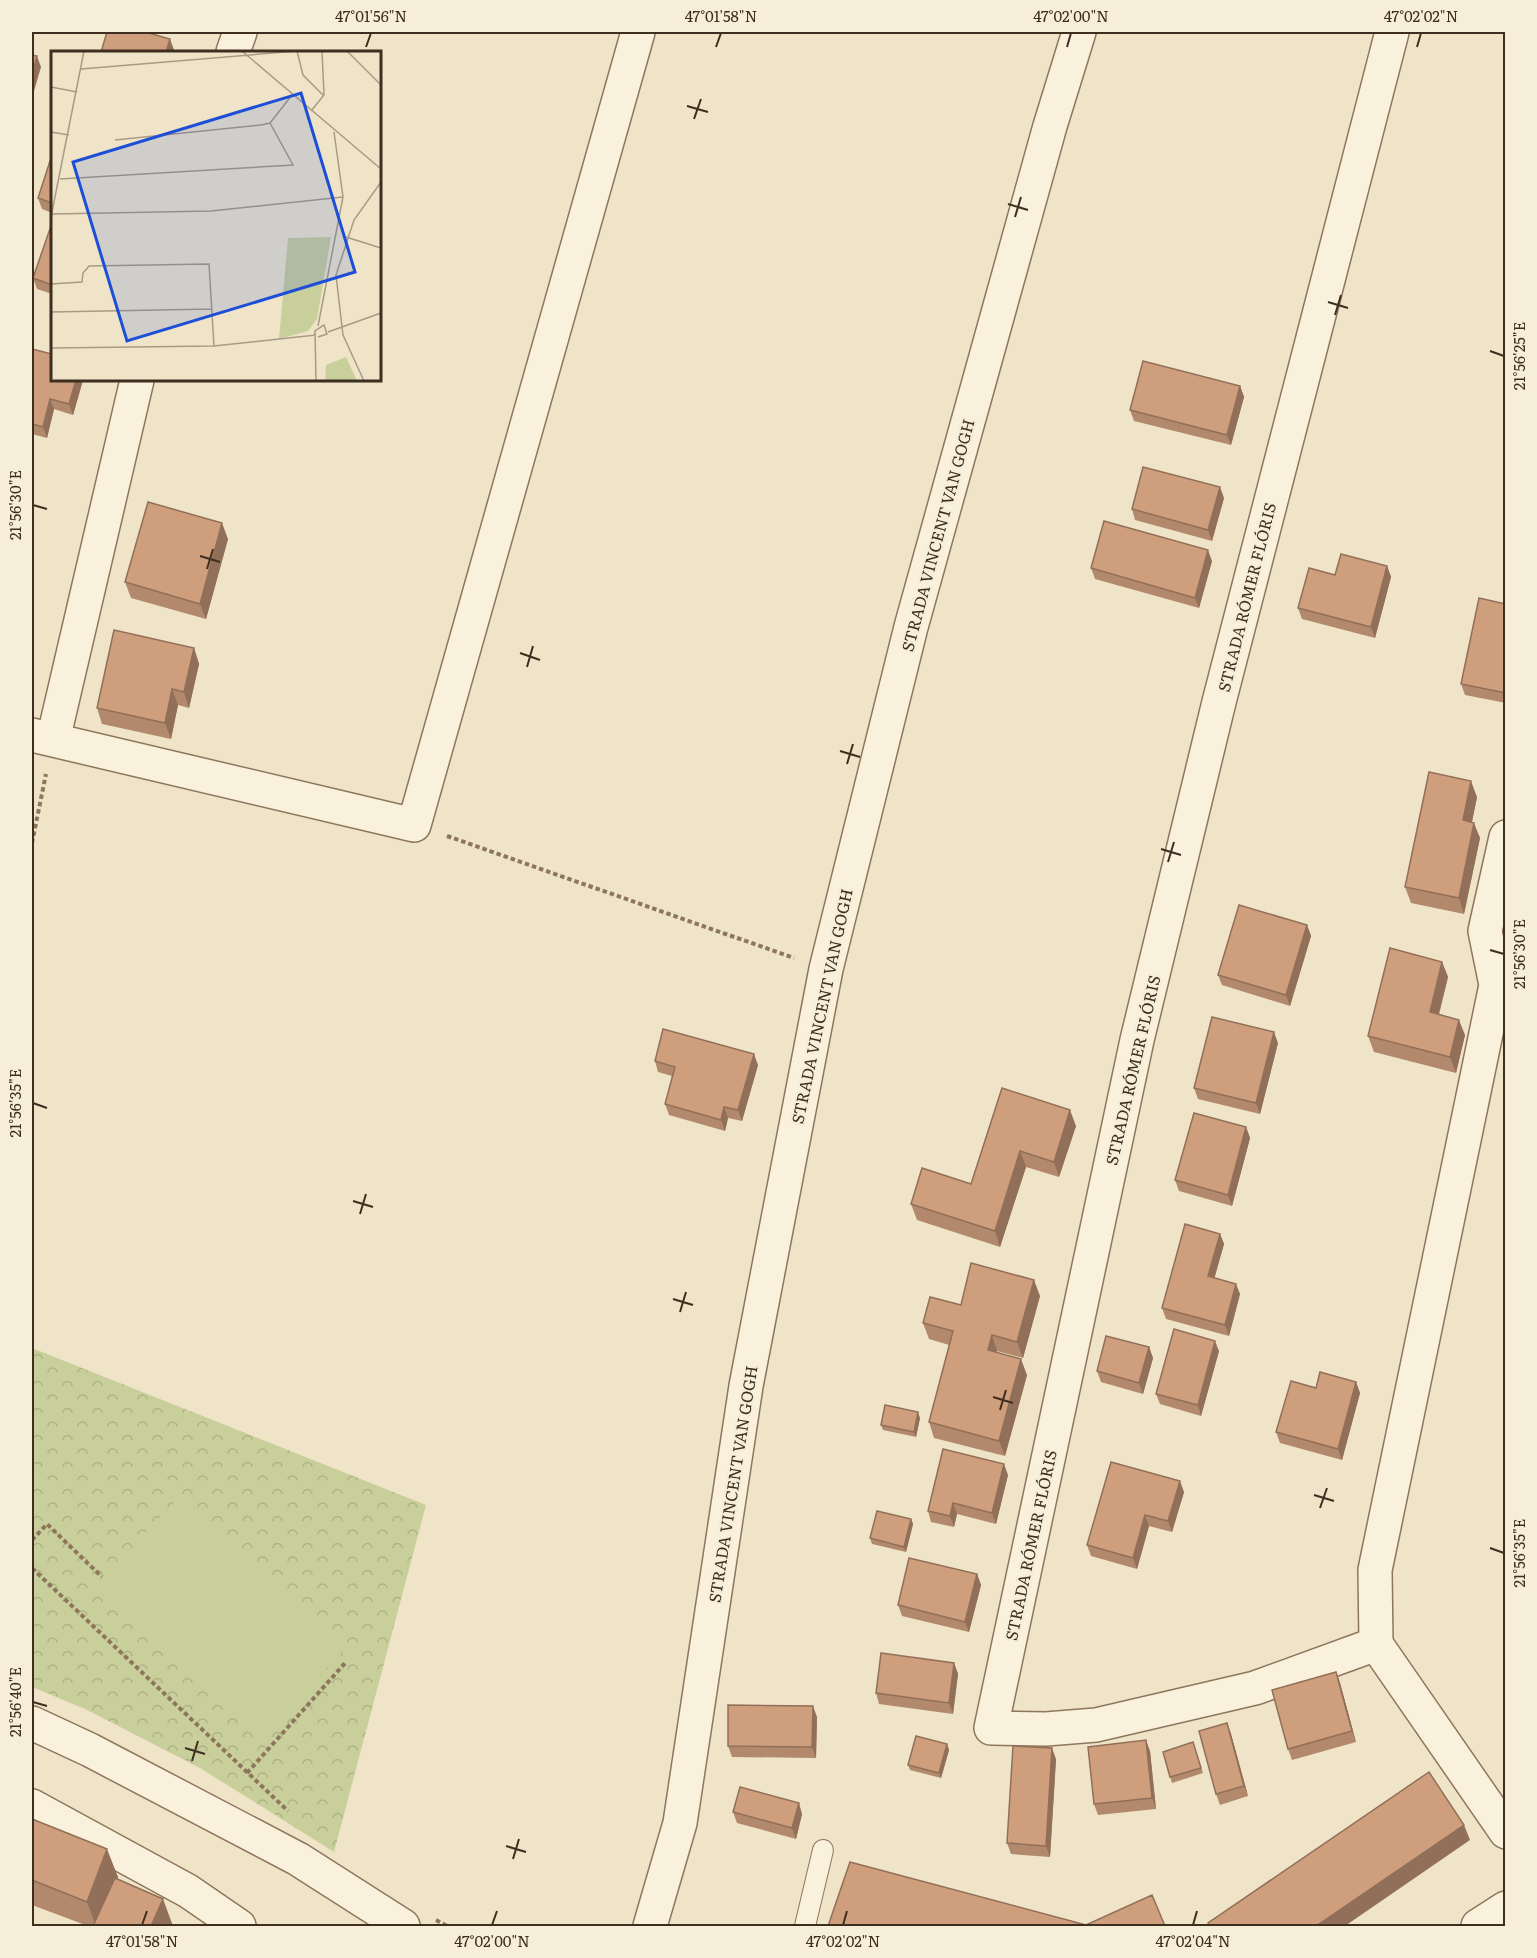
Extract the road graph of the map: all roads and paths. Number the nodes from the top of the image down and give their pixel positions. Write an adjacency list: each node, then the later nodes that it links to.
1 (240, 32): 5 (street)
2 (638, 32): 8 (street)
3 (1079, 32): 11 (street, STRADA VINCENT VAN GOGH)
4 (1392, 32): 15 (street, STRADA RÓMER FLÓRIS)
5 (233, 51)
6 (137, 381): 7 (street)
7 (42, 737): 8 (street); 10 (path)
8 (414, 825): 11 (path)
9 (1506, 837): 15 (street)
10 (32, 843)
11 (826, 969): 27 (street, STRADA VINCENT VAN GOGH)
12 (32, 1540): 14 (path)
13 (32, 1568): 18 (path)
14 (102, 1577)
15 (1376, 1644): 21 (street)
16 (346, 1662): 18 (path)
17 (32, 1723): 24 (street)
18 (247, 1773): 20 (path)
19 (32, 1806): 25 (street)
20 (289, 1812)
21 (1506, 1832)
22 (823, 1850): 28 (lane)
23 (1506, 1908): 29 (street)
24 (415, 1920): 26 (path)
25 (239, 1926)
26 (447, 1926)
27 (650, 1926)
28 (806, 1926)
29 (1478, 1926)

